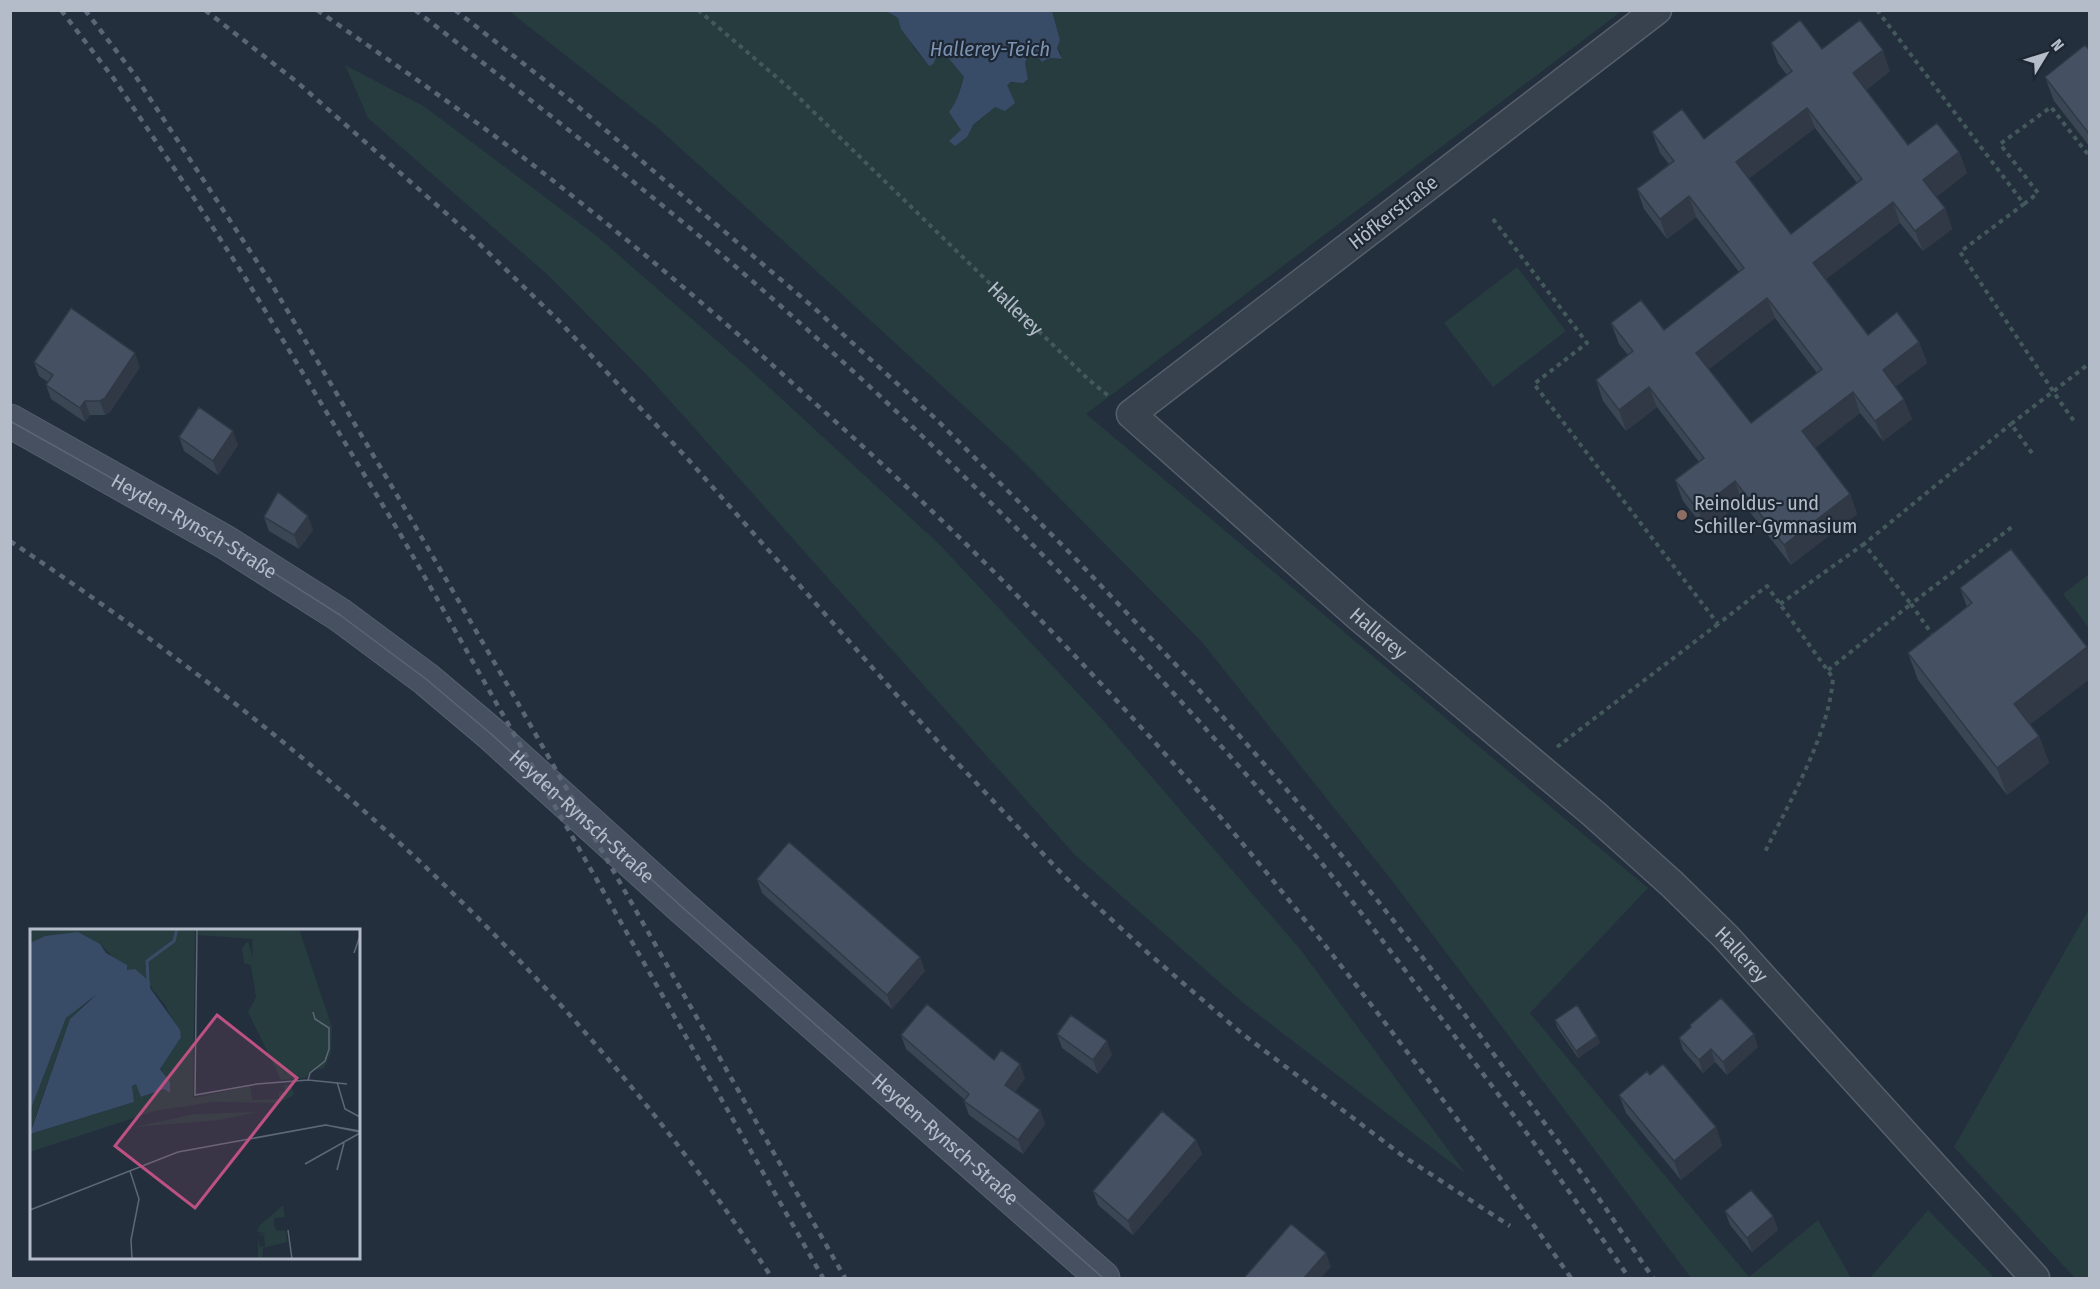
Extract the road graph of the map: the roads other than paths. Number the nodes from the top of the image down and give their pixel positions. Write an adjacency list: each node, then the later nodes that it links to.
1 (1657, 10): 2 (street, Höfkerstraße)
2 (1131, 414): 5 (street, Hallerey)
3 (10, 421): 4 (main road, Heyden-Rynsch-Straße)
4 (1103, 1278)
5 (2035, 1278)

